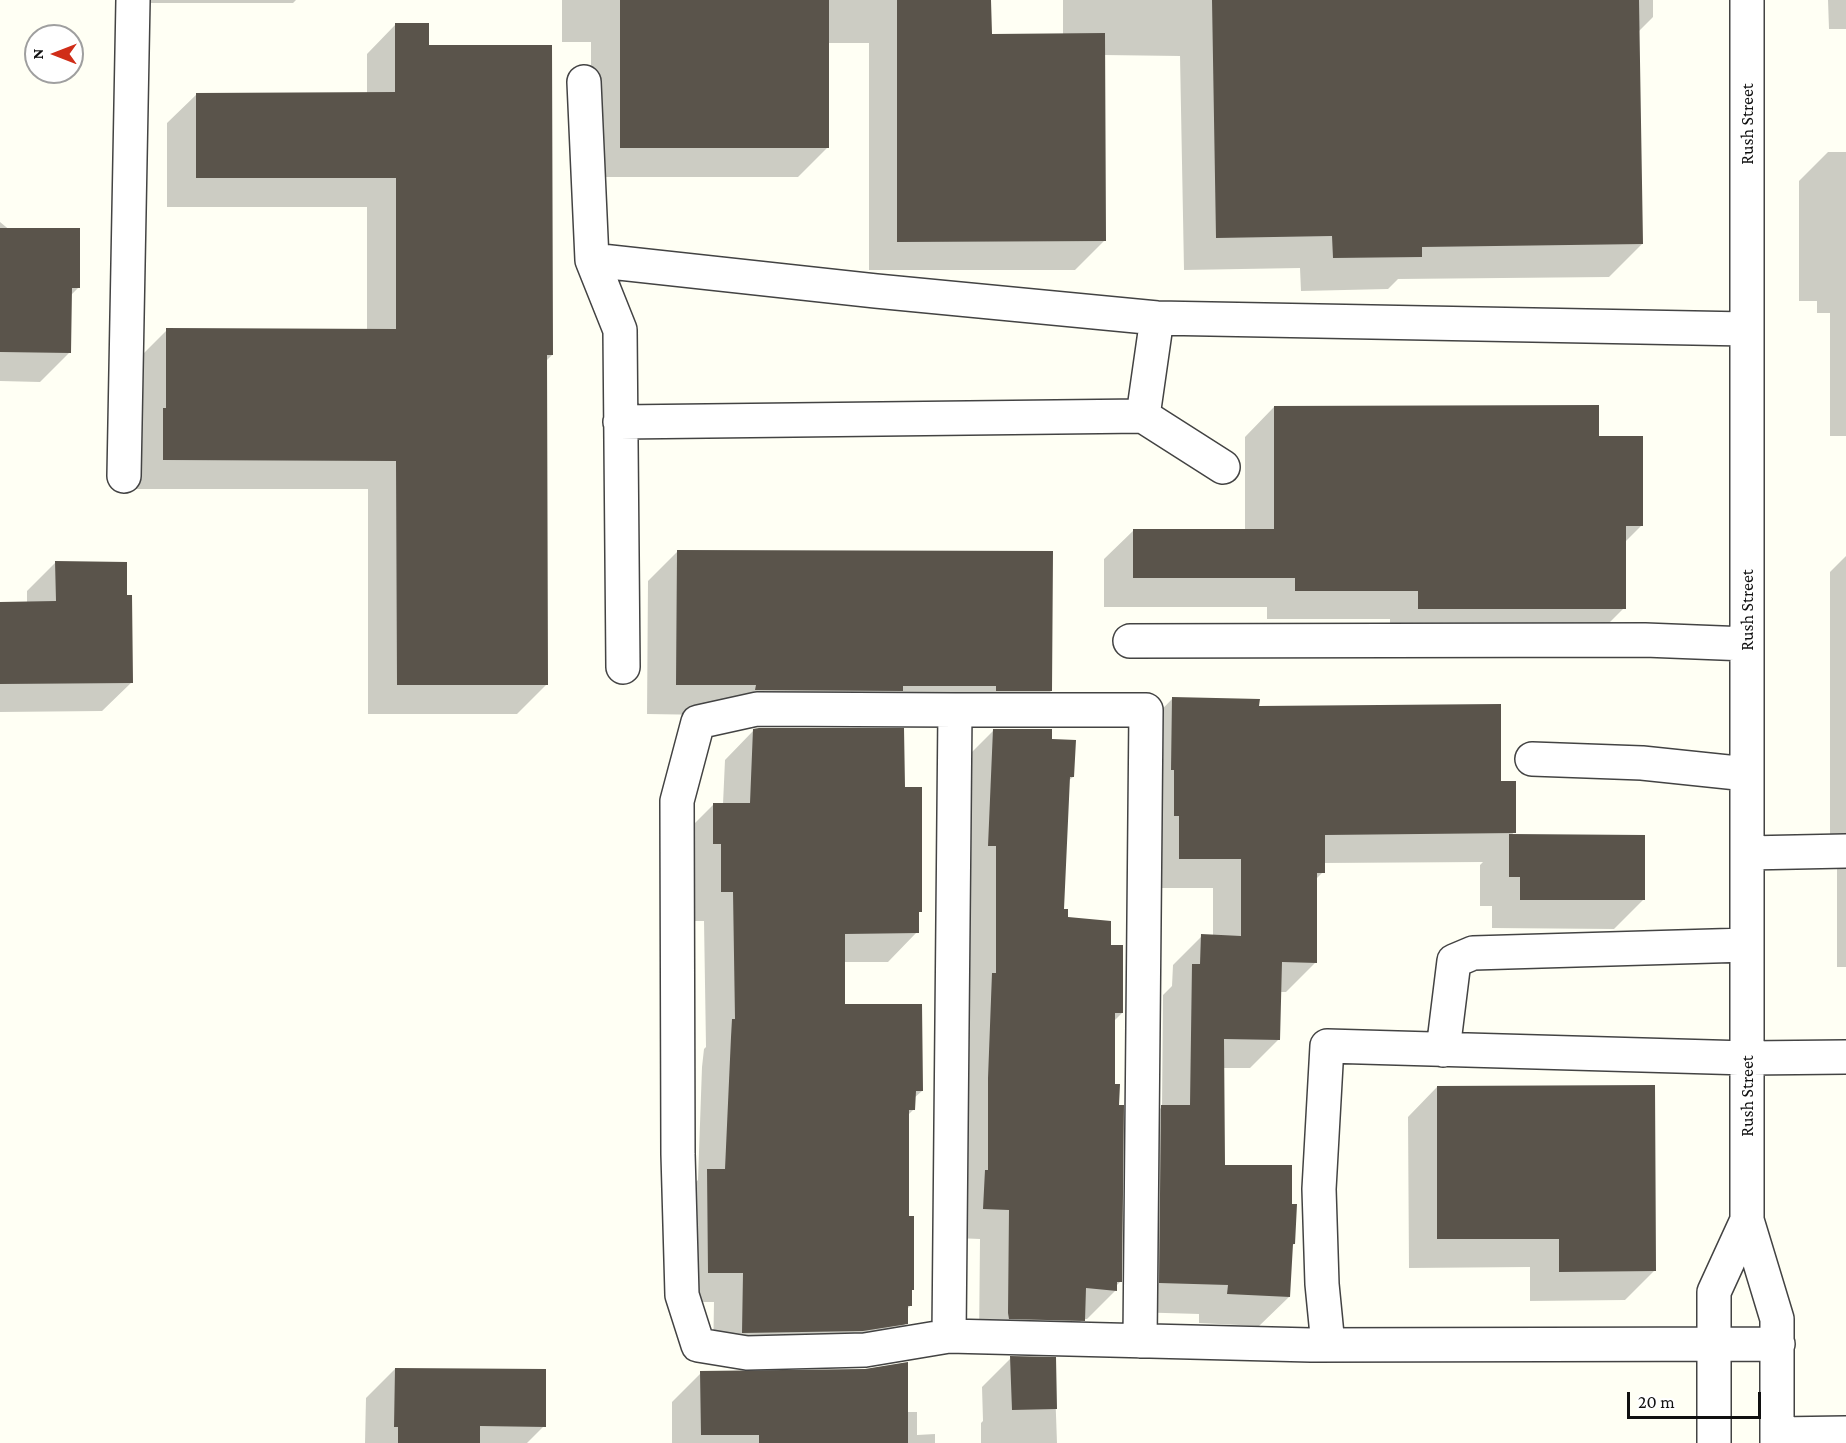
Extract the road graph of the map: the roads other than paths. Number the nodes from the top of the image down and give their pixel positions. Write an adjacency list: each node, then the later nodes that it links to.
1 (133, 0): 10 (street)
2 (1747, 0): 6 (street, Rush Street)
3 (584, 82): 4 (street)
4 (592, 260): 5 (street); 8 (street)
5 (1157, 318): 6 (street); 7 (street)
6 (1747, 329): 12 (street, Rush Street)
7 (1143, 416): 8 (street); 9 (street)
8 (620, 422): 13 (street)
9 (1223, 467)
10 (124, 476)
11 (1130, 641): 12 (street)
12 (1747, 644): 16 (street, Rush Street)
13 (623, 667)
14 (955, 710): 24 (street); 24 (street); 25 (street)
15 (1532, 759): 16 (street)
16 (1747, 774): 18 (street, Rush Street)
17 (1846, 851): 18 (street)
18 (1747, 853): 19 (street, Rush Street)
19 (1747, 945): 20 (street); 22 (street, Rush Street)
20 (1443, 1050): 22 (street); 28 (street)
21 (1846, 1057): 22 (street)
22 (1747, 1058): 23 (street, Rush Street)
23 (1747, 1220): 26 (street, Rush Street); 27 (street, Rush Street)
24 (949, 1336): 25 (street)
25 (1140, 1341): 28 (street)
26 (1714, 1344): 27 (street); 28 (street); 31 (street, Rush Street)
27 (1778, 1344): 30 (street, Rush Street)
28 (1328, 1346)
29 (1846, 1433): 30 (street)
30 (1777, 1438)
31 (1714, 1443)

